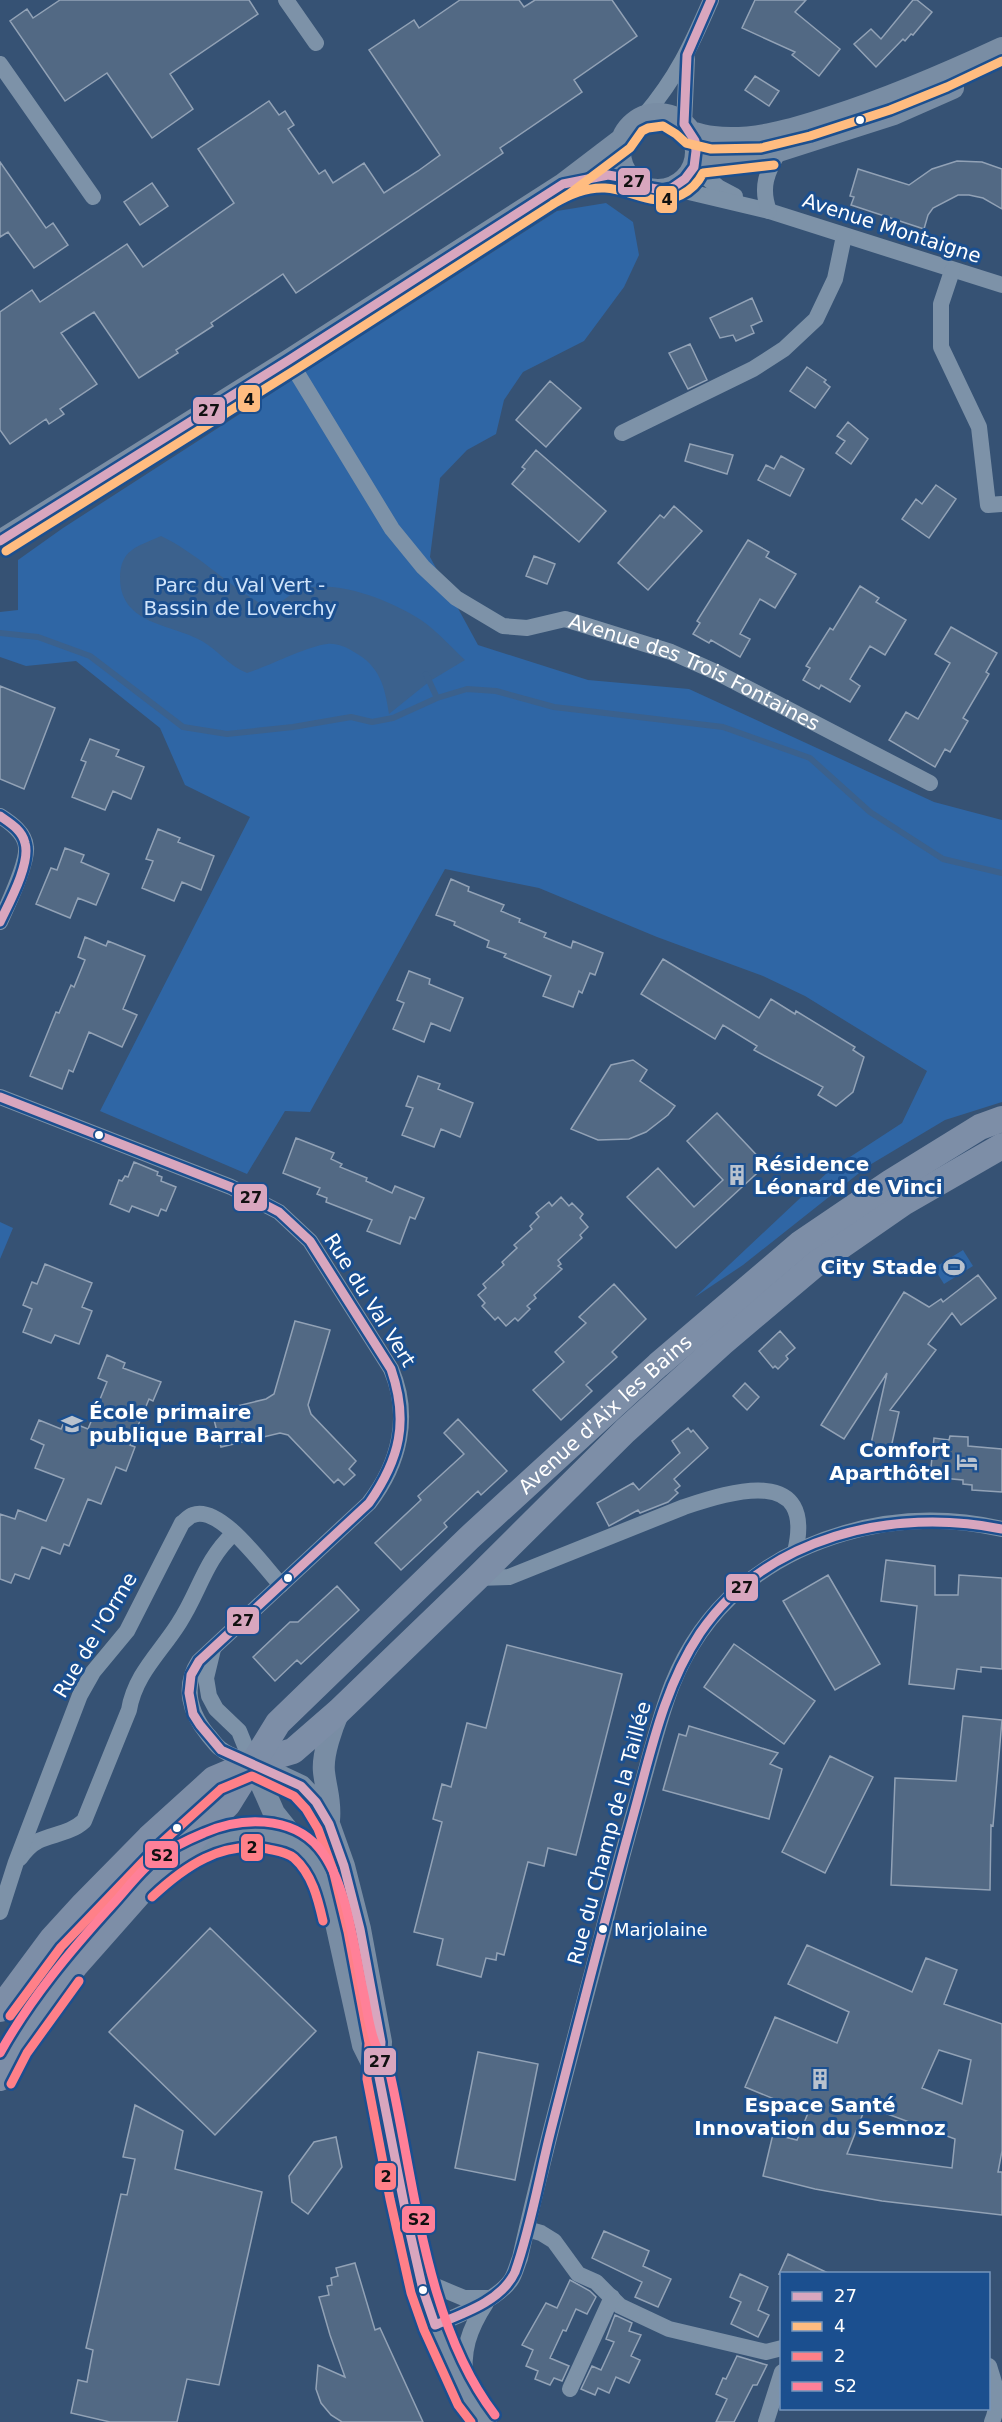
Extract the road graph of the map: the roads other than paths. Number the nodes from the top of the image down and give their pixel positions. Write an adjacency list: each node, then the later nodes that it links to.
1 (286, 0): 3 (street)
2 (711, 0): 5 (street)
3 (316, 44)
4 (1002, 48): 9 (street)
5 (687, 55): 8 (street); 9 (street)
6 (1002, 61): 11 (street)
7 (0, 64): 16 (street)
8 (644, 116): 9 (street); 10 (street)
9 (687, 128): 12 (street)
10 (622, 139): 13 (street); 14 (street)
11 (779, 151): 12 (street); 17 (street)
12 (694, 164): 15 (street); 17 (street, Avenue Montaigne)
13 (631, 179): 14 (street); 15 (street)
14 (563, 184): 21 (street)
15 (672, 188): 17 (street, Avenue Montaigne)
16 (93, 197)
17 (769, 211): 18 (street, Avenue Montaigne)
18 (844, 236): 19 (street, Avenue Montaigne); 22 (street)
19 (952, 271): 20 (street, Avenue Montaigne); 23 (street)
20 (1002, 285)
21 (289, 360): 24 (street); 25 (street, Avenue des Trois Fontaines)
22 (622, 433)
23 (1002, 504)
24 (0, 541)
25 (930, 783)
26 (0, 816): 27 (street)
27 (0, 922)
28 (0, 1097): 35 (street, Rue du Val Vert)
29 (1002, 1119): 38 (main road, Avenue d'Aix les Bains)
30 (1002, 1146): 34 (main road, Avenue d'Aix les Bains)
31 (1002, 1529): 33 (street, Rue du Champ de la Taillée)
32 (234, 1533): 35 (street, Rue de l'Orme); 41 (street, Rue de l'Orme); 41 (street, Rue de l'Orme)
33 (795, 1552): 34 (street); 47 (street, Rue du Champ de la Taillée)
34 (477, 1578): 37 (main road, Avenue d'Aix les Bains)
35 (281, 1585): 36 (street, Rue du Val Vert)
36 (213, 1649): 38 (street); 38 (street, Rue du Val Vert)
37 (339, 1711): 38 (main road, Avenue d'Aix les Bains); 39 (street)
38 (252, 1763): 39 (street); 40 (street); 42 (main road, Avenue d'Aix les Bains); 44 (main road, Avenue d'Aix les Bains)
39 (329, 1824): 45 (street)
40 (303, 1850): 42 (street); 45 (street)
41 (16, 1862): 43 (street, Rue de l'Orme)
42 (163, 1869): 46 (main road, Avenue d'Aix les Bains)
43 (0, 1912)
44 (0, 2009)
45 (379, 2077): 48 (street)
46 (0, 2079)
47 (527, 2229): 49 (street); 50 (street, Rue du Champ de la Taillée)
48 (421, 2280): 50 (street); 51 (street)
49 (612, 2297): 52 (street); 55 (street)
50 (490, 2298): 51 (street, Rue du Champ de la Taillée); 56 (street, Rue du Champ de la Taillée)
51 (435, 2325): 56 (street)
52 (780, 2353)
53 (990, 2371): 59 (street)
54 (780, 2378): 58 (street)
55 (570, 2389)
56 (469, 2400): 57 (street)
57 (486, 2422)
58 (766, 2422)
59 (992, 2422)

